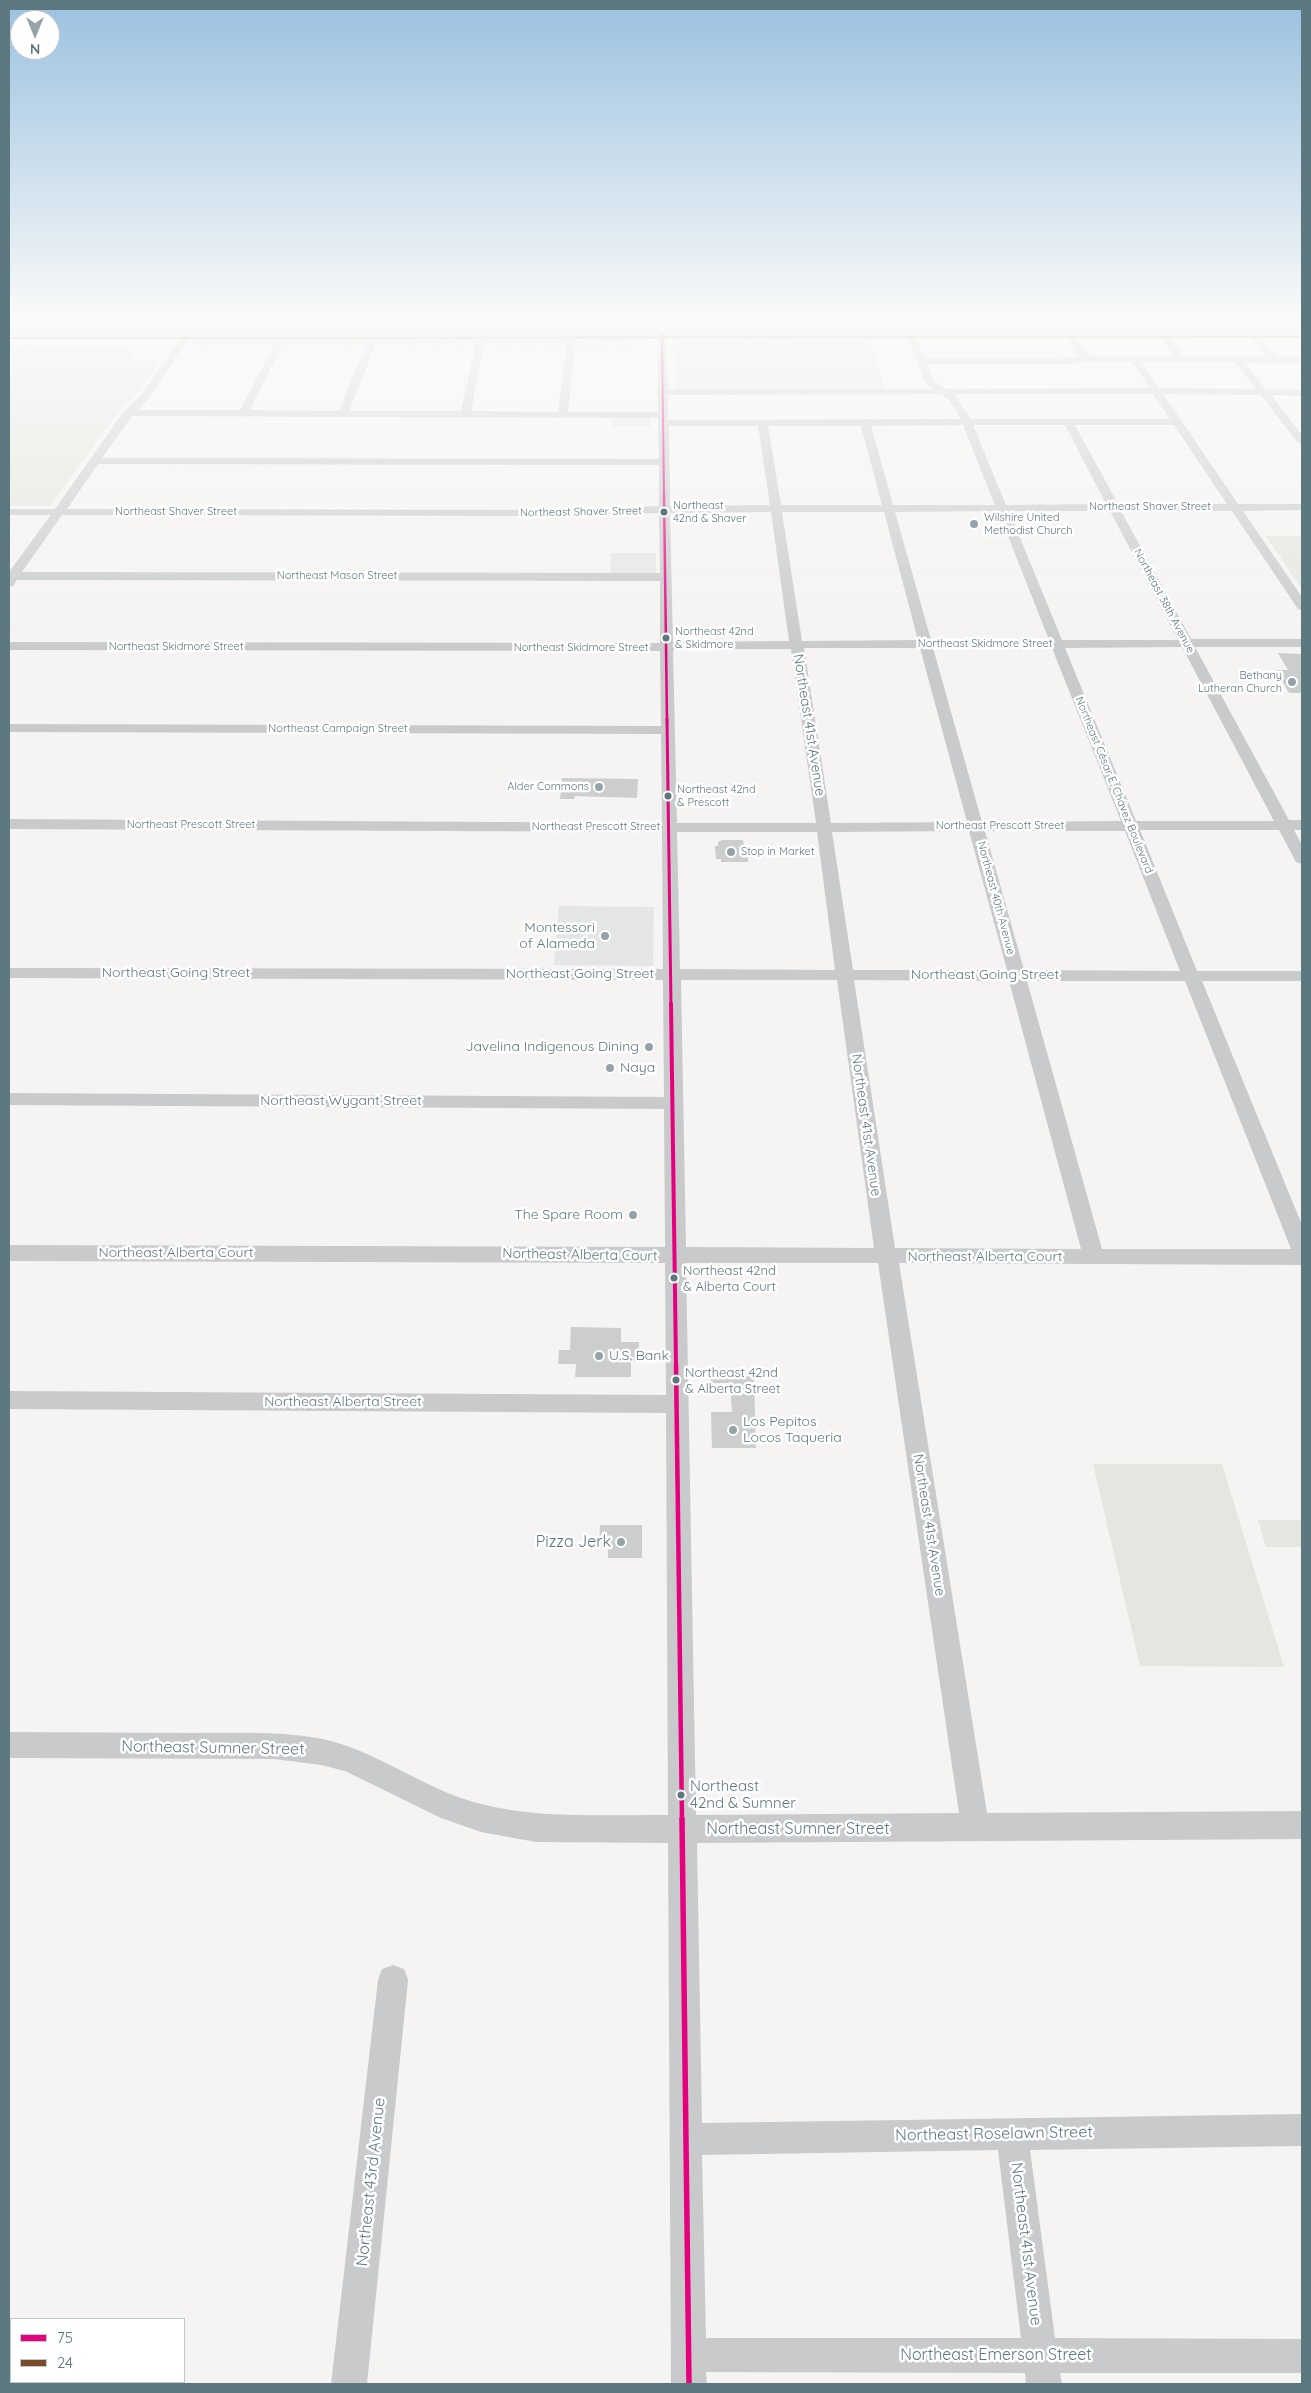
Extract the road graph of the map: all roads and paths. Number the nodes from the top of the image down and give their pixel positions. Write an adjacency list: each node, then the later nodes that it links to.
1 (119, 428): 10 (street)
2 (662, 428): 11 (street)
3 (764, 428): 14 (street, Northeast 41st Avenue)
4 (867, 428): 15 (street, Northeast 40th Avenue)
5 (969, 428): 16 (street, Northeast César E. Chávez Boulevard)
6 (1071, 428): 17 (street, Northeast 38th Avenue)
7 (1181, 428): 12 (street)
8 (1292, 428): 9 (street)
9 (1302, 440)
10 (95, 461): 11 (street); 20 (street)
11 (663, 462): 18 (street)
12 (1234, 507): 13 (street, Northeast Shaver Street); 17 (street, Northeast Shaver Street); 23 (street)
13 (1302, 507)
14 (776, 508): 15 (street, Northeast Shaver Street); 18 (street, Northeast Shaver Street); 27 (street, Northeast 41st Avenue)
15 (889, 508): 16 (street, Northeast Shaver Street); 28 (street, Northeast 40th Avenue)
16 (1002, 508): 17 (street, Northeast Shaver Street); 24 (street, Northeast César E. Chávez Boulevard)
17 (1113, 508): 25 (street, Northeast 38th Avenue)
18 (663, 510): 20 (street, Northeast Shaver Street); 21 (street)
19 (9, 512): 20 (street, Northeast Shaver Street)
20 (58, 512): 22 (street)
21 (665, 577): 22 (street, Northeast Mason Street); 30 (street)
22 (10, 578)
23 (1302, 606)
24 (1057, 643): 25 (street, Northeast Skidmore Street); 28 (street, Northeast Skidmore Street); 37 (street, Northeast César E. Chávez Boulevard)
25 (1187, 643): 26 (street, Northeast Skidmore Street); 34 (street, Northeast 38th Avenue)
26 (1302, 643)
27 (796, 644): 28 (street, Northeast Skidmore Street); 30 (street, Northeast Skidmore Street); 39 (street, Northeast 41st Avenue)
28 (926, 644): 36 (street, Northeast 40th Avenue)
29 (9, 646): 30 (street, Northeast Skidmore Street)
30 (666, 647): 32 (street)
31 (9, 728): 32 (street, Northeast Campaign Street)
32 (668, 730): 38 (street)
33 (9, 824): 38 (street, Northeast Prescott Street)
34 (1284, 825): 35 (street, Northeast Prescott Street); 37 (street, Northeast Prescott Street); 40 (street, Northeast 38th Avenue)
35 (1302, 825)
36 (977, 826): 37 (street, Northeast Prescott Street); 39 (street, Northeast Prescott Street); 44 (street, Northeast 40th Avenue)
37 (1131, 826): 45 (street, Northeast César E. Chávez Boulevard)
38 (670, 827): 39 (street, Northeast Prescott Street); 42 (street)
39 (824, 827): 43 (street, Northeast 41st Avenue)
40 (1302, 859)
41 (9, 973): 42 (street, Northeast Going Street)
42 (672, 974): 43 (street, Northeast Going Street); 48 (street)
43 (845, 975): 44 (street, Northeast Going Street); 52 (street, Northeast 41st Avenue)
44 (1017, 975): 45 (street, Northeast Going Street); 53 (street, Northeast 40th Avenue)
45 (1191, 976): 46 (street, Northeast Going Street); 49 (street, Northeast César E. Chávez Boulevard)
46 (1302, 976)
47 (9, 1099): 48 (street, Northeast Wygant Street)
48 (673, 1103): 51 (street)
49 (1302, 1250)
50 (9, 1253): 51 (street, Northeast Alberta Court)
51 (675, 1256): 52 (street, Northeast Alberta Court); 56 (street)
52 (887, 1257): 53 (street, Northeast Alberta Court); 59 (street, Northeast 41st Avenue)
53 (1094, 1258): 54 (street, Northeast Alberta Court)
54 (1302, 1258)
55 (9, 1400): 56 (street, Northeast Alberta Street)
56 (677, 1404): 60 (street)
57 (9, 1744): 60 (street, Northeast Sumner Street)
58 (1302, 1825): 59 (street, Northeast Sumner Street)
59 (975, 1827): 60 (street, Northeast Sumner Street)
60 (682, 1830): 64 (street)
61 (393, 1980): 68 (street, Northeast 43rd Avenue)
62 (1302, 2130): 63 (street, Northeast Roselawn Street)
63 (1012, 2133): 64 (street, Northeast Roselawn Street); 67 (street, Northeast 41st Avenue)
64 (686, 2139): 66 (street)
65 (1302, 2356): 67 (street, Northeast Emerson Street)
66 (689, 2369): 67 (street, Northeast Emerson Street)
67 (1042, 2370)
68 (349, 2384)

